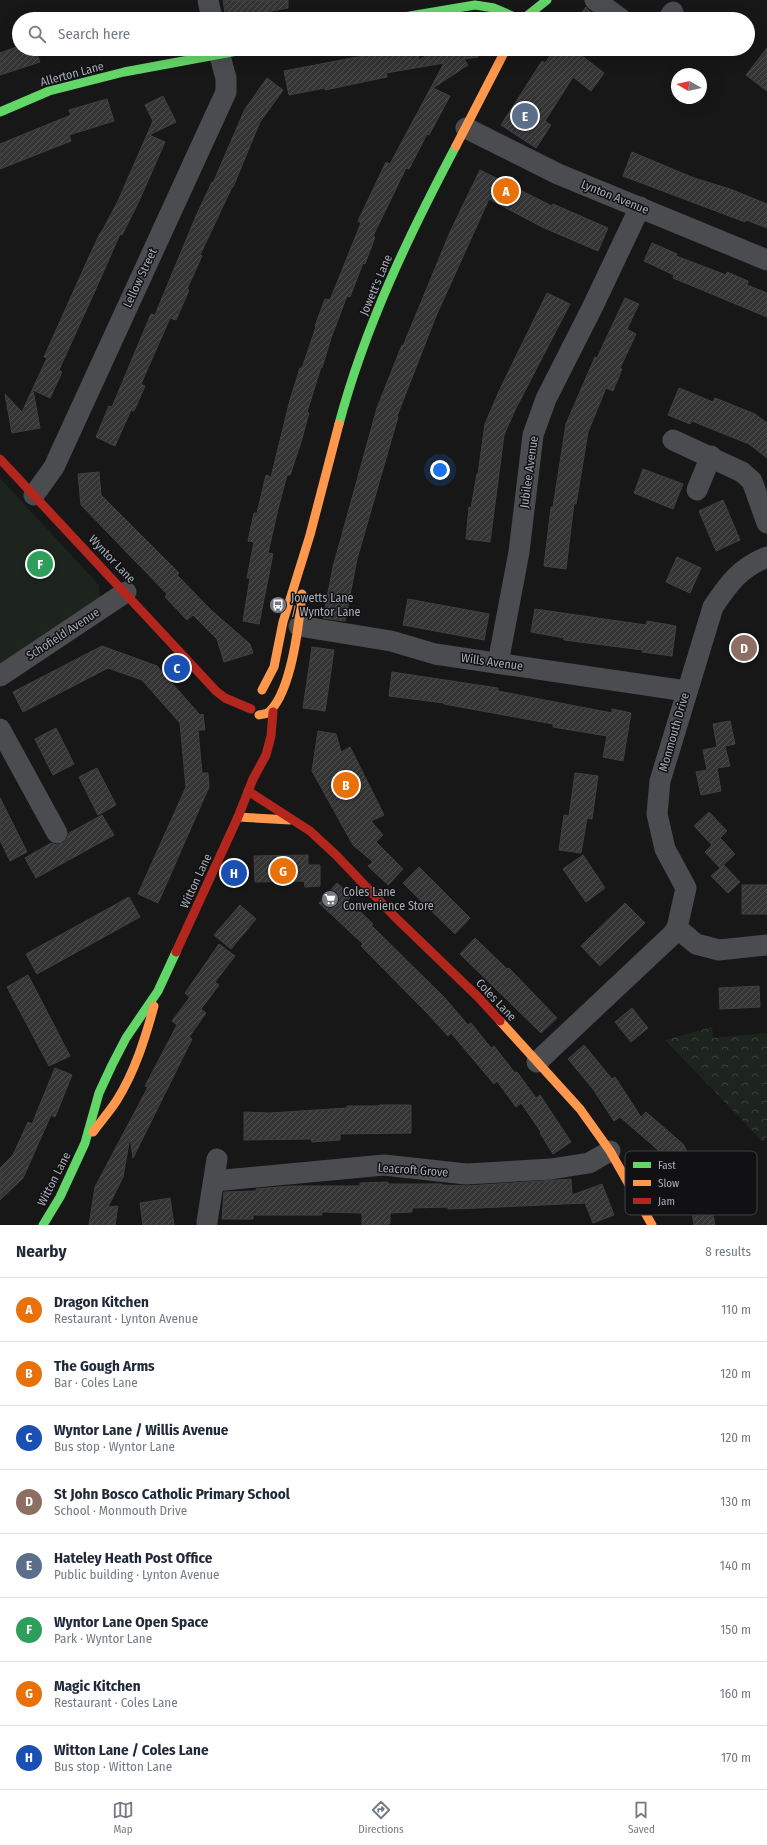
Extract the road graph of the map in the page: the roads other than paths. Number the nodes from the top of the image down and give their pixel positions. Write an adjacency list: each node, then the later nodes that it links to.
1 (208, 0): 4 (street)
2 (547, 0): 7 (street)
3 (595, 0): 8 (street)
4 (211, 12)
5 (434, 12): 6 (street)
6 (503, 12)
7 (532, 12)
8 (611, 12)
9 (200, 56): 12 (street, Allerton Lane)
10 (220, 56): 20 (street, Lellow Street)
11 (502, 56): 13 (street, Jowett's Lane)
12 (0, 112)
13 (466, 128): 14 (street, Lynton Avenue); 22 (street, Jowett's Lane)
14 (640, 207): 15 (street, Lynton Avenue); 27 (street, Jubilee Avenue)
15 (767, 260)
16 (673, 440): 17 (street)
17 (711, 456): 19 (street); 21 (street)
18 (0, 459): 20 (street, Wyntor Lane)
19 (697, 490)
20 (34, 496): 24 (street, Wyntor Lane)
21 (767, 522)
22 (307, 547): 25 (street, Jowett's Lane); 26 (street, Jowett's Lane)
23 (767, 557): 31 (street, Monmouth Drive)
24 (126, 592): 28 (street, Schofield Avenue); 29 (street, Wyntor Lane)
25 (299, 626): 26 (street); 27 (street, Wills Avenue); 33 (street, Jowett's Lane)
26 (277, 650): 32 (street, Jowett's Lane)
27 (498, 663): 31 (street, Wills Avenue)
28 (0, 676)
29 (205, 677): 30 (street, Wyntor Lane); 34 (street, Wyntor Lane)
30 (226, 687)
31 (686, 691): 43 (street, Monmouth Drive)
32 (256, 694): 33 (street); 34 (street)
33 (274, 708): 34 (street); 38 (street, Witton Lane)
34 (252, 710): 35 (street)
35 (257, 725)
36 (0, 729): 42 (street)
37 (255, 756): 38 (street, Witton Lane)
38 (253, 779): 39 (street, Witton Lane)
39 (248, 791): 40 (street, Witton Lane); 41 (street, Coles Lane)
40 (238, 818): 41 (street, Coles Lane); 45 (street, Witton Lane)
41 (290, 820): 46 (street, Coles Lane)
42 (57, 833)
43 (677, 928): 44 (street); 46 (street)
44 (767, 945)
45 (158, 991): 47 (street, Witton Lane); 47 (street, Witton Lane)
46 (537, 1062): 48 (street, Coles Lane)
47 (85, 1143): 54 (street, Witton Lane)
48 (610, 1151): 50 (street, Coles Lane); 51 (street, Leacroft Grove)
49 (217, 1158): 51 (street)
50 (625, 1176)
51 (214, 1181): 53 (street)
52 (647, 1215): 55 (street, Coles Lane)
53 (207, 1222)
54 (43, 1225)
55 (652, 1225)

